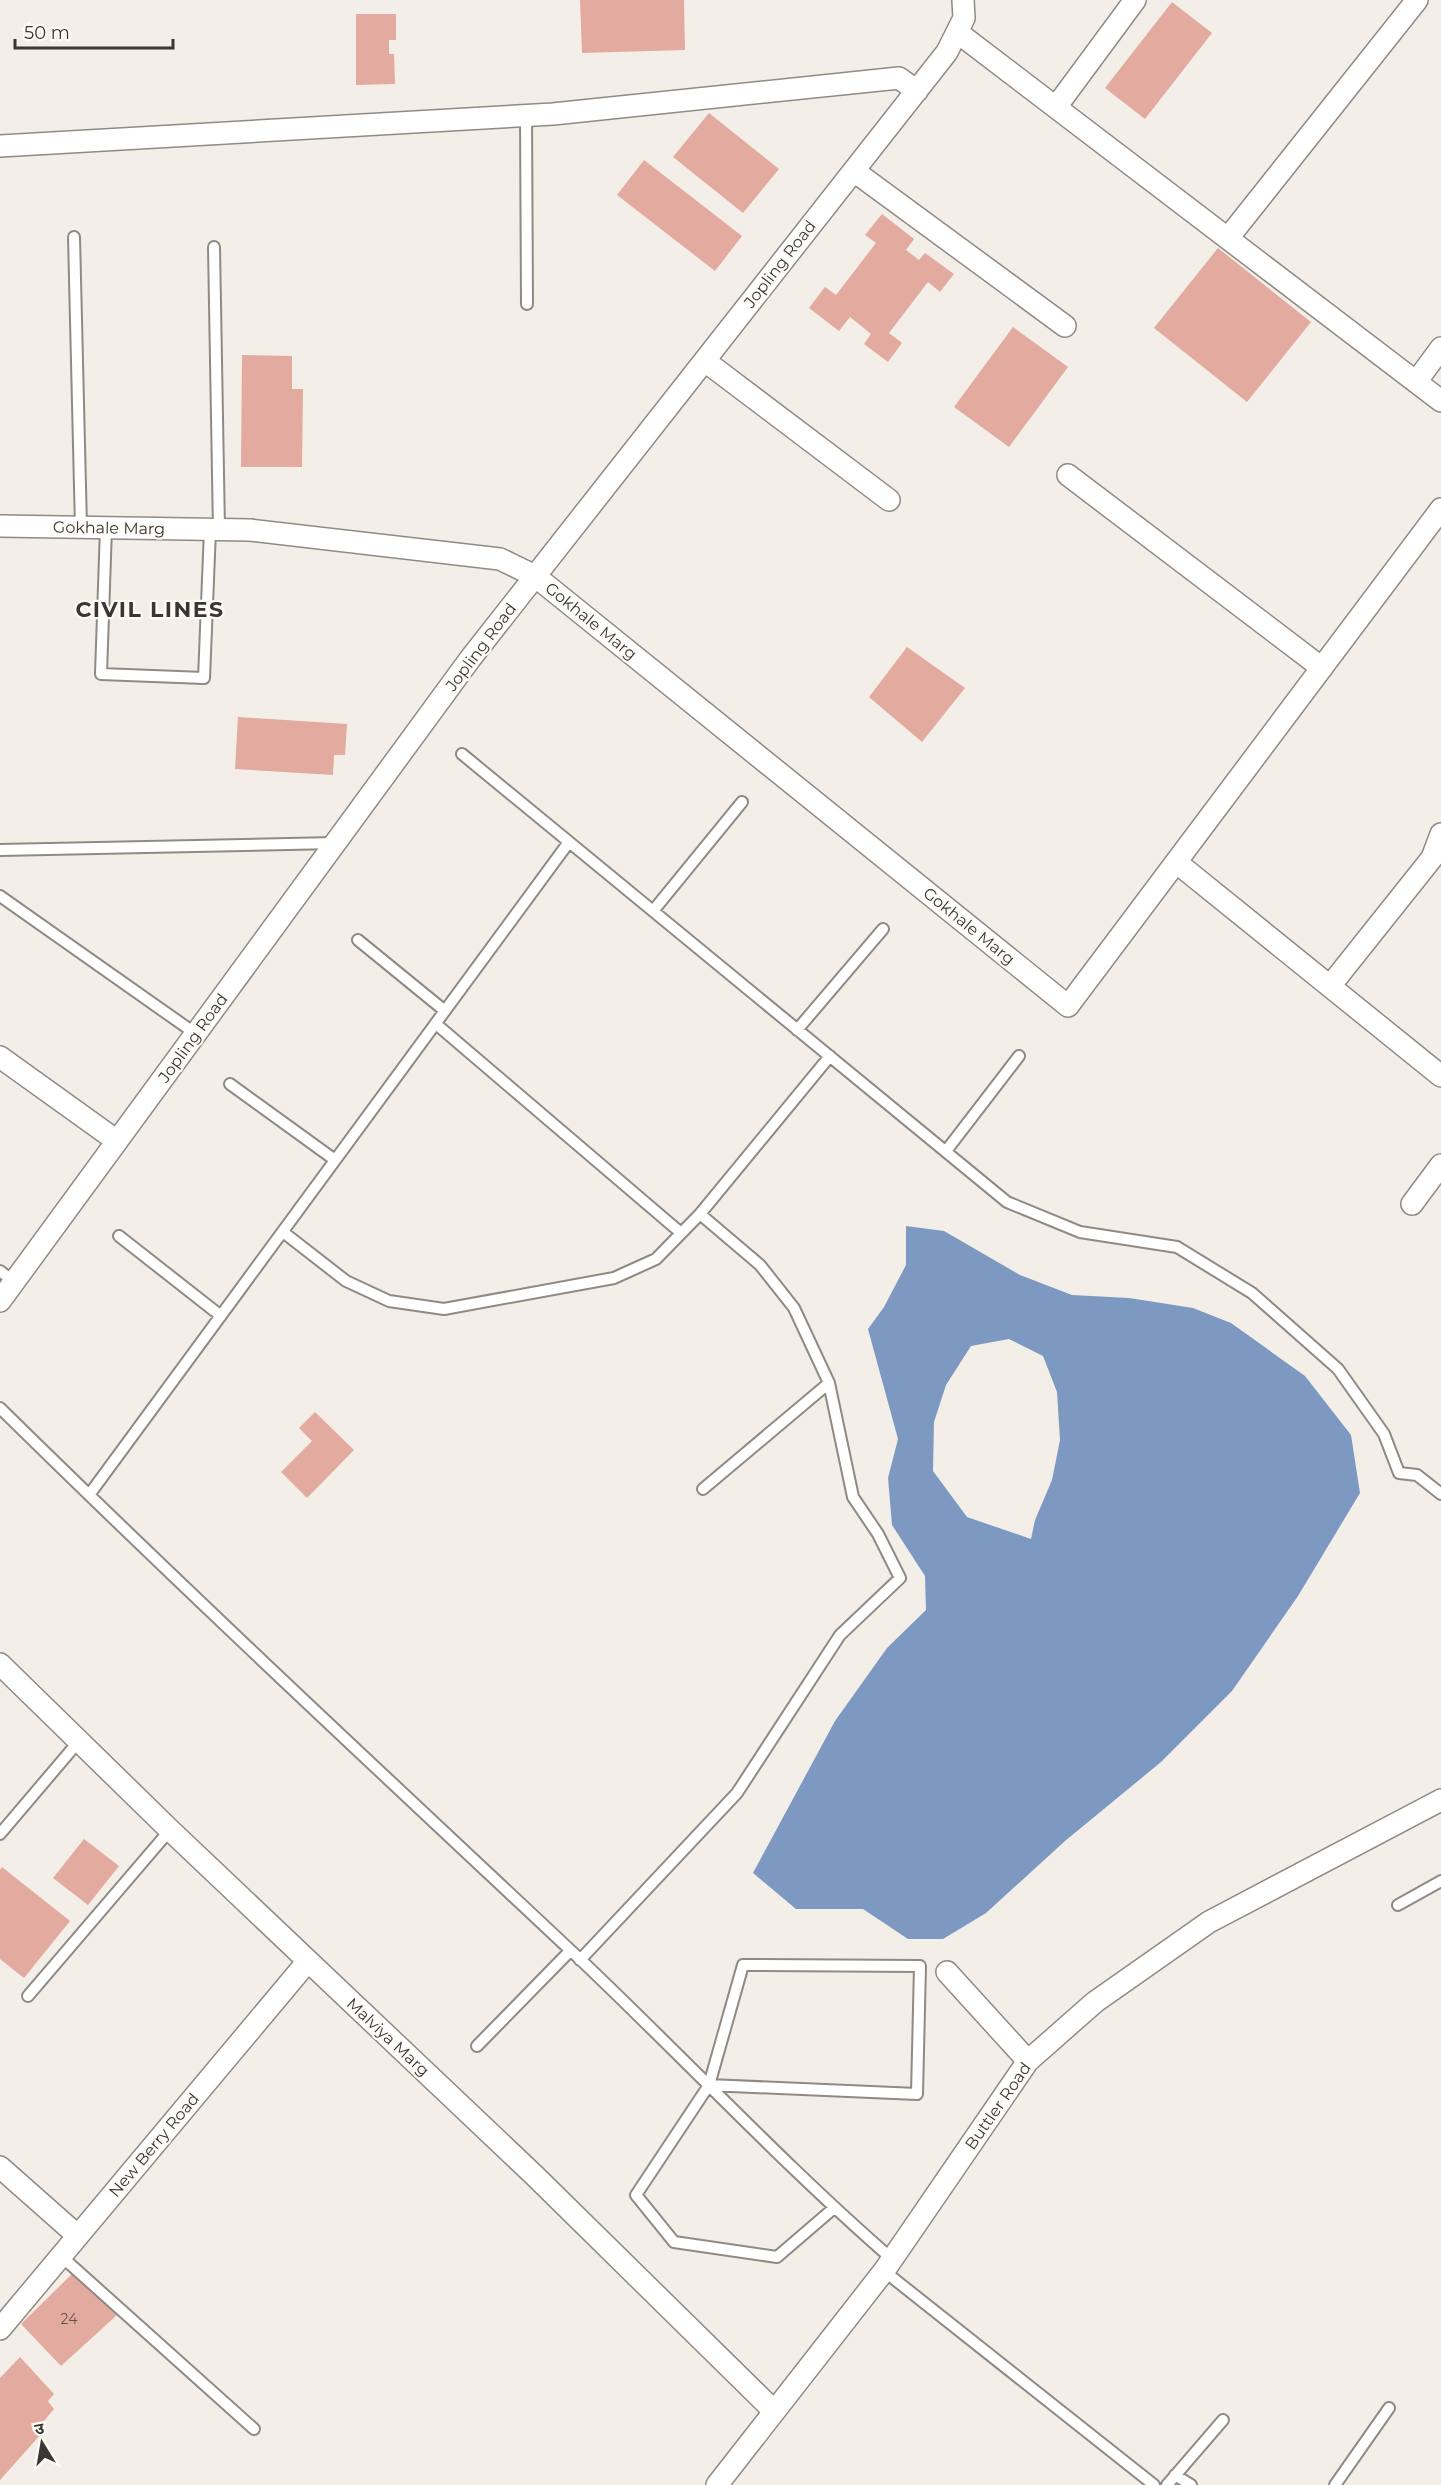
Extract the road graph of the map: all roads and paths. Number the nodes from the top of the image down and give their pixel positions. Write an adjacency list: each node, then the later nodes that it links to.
1 (963, 0): 4 (street, Jopling Road)
2 (1135, 0): 6 (street)
3 (1417, 0): 11 (street)
4 (957, 32): 5 (street, Jopling Road); 6 (street)
5 (917, 91): 7 (street); 9 (street, Jopling Road)
6 (1056, 107): 11 (street)
7 (526, 115): 8 (street); 13 (lane)
8 (0, 146)
9 (854, 171): 14 (street); 16 (street, Jopling Road)
10 (74, 237): 23 (lane)
11 (1228, 238): 17 (street)
12 (214, 247): 25 (lane)
13 (527, 304)
14 (1065, 326)
15 (1441, 348): 17 (street)
16 (705, 361): 20 (street); 26 (street, Jopling Road)
17 (1416, 382): 18 (street)
18 (1441, 401)
19 (1068, 475): 27 (street)
20 (889, 500)
21 (1441, 509): 27 (street)
22 (0, 526): 23 (street, Gokhale Marg)
23 (81, 528): 24 (street, Gokhale Marg)
24 (106, 528): 25 (street, Gokhale Marg); 25 (lane)
25 (214, 530): 26 (street, Gokhale Marg)
26 (535, 576): 32 (street, Jopling Road); 34 (street, Gokhale Marg)
27 (1322, 668): 34 (street)
28 (462, 754): 31 (lane)
29 (742, 802): 36 (lane)
30 (1441, 834): 39 (street)
31 (569, 842): 36 (lane); 40 (lane)
32 (335, 843): 33 (lane); 43 (street, Jopling Road)
33 (0, 850)
34 (1176, 862): 39 (street)
35 (0, 896): 43 (lane)
36 (653, 911): 42 (lane)
37 (883, 929): 42 (lane)
38 (358, 940): 40 (lane)
39 (1330, 986): 47 (street)
40 (445, 1011): 41 (lane)
41 (436, 1024): 51 (lane); 56 (lane)
42 (797, 1030): 44 (lane)
43 (196, 1034): 49 (street, Jopling Road)
44 (830, 1056): 50 (lane); 54 (lane)
45 (1019, 1056): 50 (lane)
46 (0, 1057): 49 (street)
47 (1441, 1076)
48 (230, 1084): 51 (lane)
49 (117, 1141): 58 (street, Jopling Road)
50 (946, 1152): 64 (lane)
51 (335, 1160): 55 (lane)
52 (1441, 1165): 53 (street)
53 (1412, 1204)
54 (700, 1214): 56 (lane); 61 (lane)
55 (283, 1232): 56 (lane); 60 (lane)
56 (681, 1233)
57 (119, 1236): 60 (lane)
58 (7, 1277): 59 (street, Jopling Road)
59 (0, 1301)
60 (221, 1316): 65 (lane)
61 (829, 1383): 63 (lane); 74 (lane)
62 (0, 1408): 65 (lane)
63 (703, 1489)
64 (1441, 1494)
65 (89, 1496): 73 (lane)
66 (0, 1664): 67 (street, Malviya Marg)
67 (79, 1741): 69 (street, Malviya Marg); 70 (lane)
68 (1441, 1800): 79 (street, Buttler Road)
69 (170, 1830): 75 (street, Malviya Marg); 77 (lane)
70 (0, 1834)
71 (1441, 1881): 72 (lane)
72 (1398, 1905)
73 (570, 1951): 74 (lane); 78 (lane)
74 (580, 1960): 80 (lane)
75 (308, 1961): 83 (street, New Berry Road); 88 (street, Malviya Marg)
76 (947, 1972): 79 (street)
77 (28, 1996)
78 (477, 2046)
79 (1028, 2061): 85 (street, Buttler Road)
80 (709, 2085): 80 (lane); 82 (lane); 82 (lane)
81 (0, 2168): 83 (street)
82 (834, 2208): 85 (lane)
83 (78, 2236): 84 (street, New Berry Road)
84 (61, 2256): 86 (street, New Berry Road); 90 (lane)
85 (888, 2265): 88 (street, Buttler Road); 93 (lane)
86 (0, 2329)
87 (1389, 2408): 96 (lane)
88 (774, 2411): 92 (street, Buttler Road)
89 (1223, 2420): 91 (lane)
90 (254, 2429)
91 (1175, 2475): 94 (lane); 95 (lane)
92 (717, 2485)
93 (1154, 2485)
94 (1167, 2485)
95 (1191, 2485)
96 (1335, 2485)

